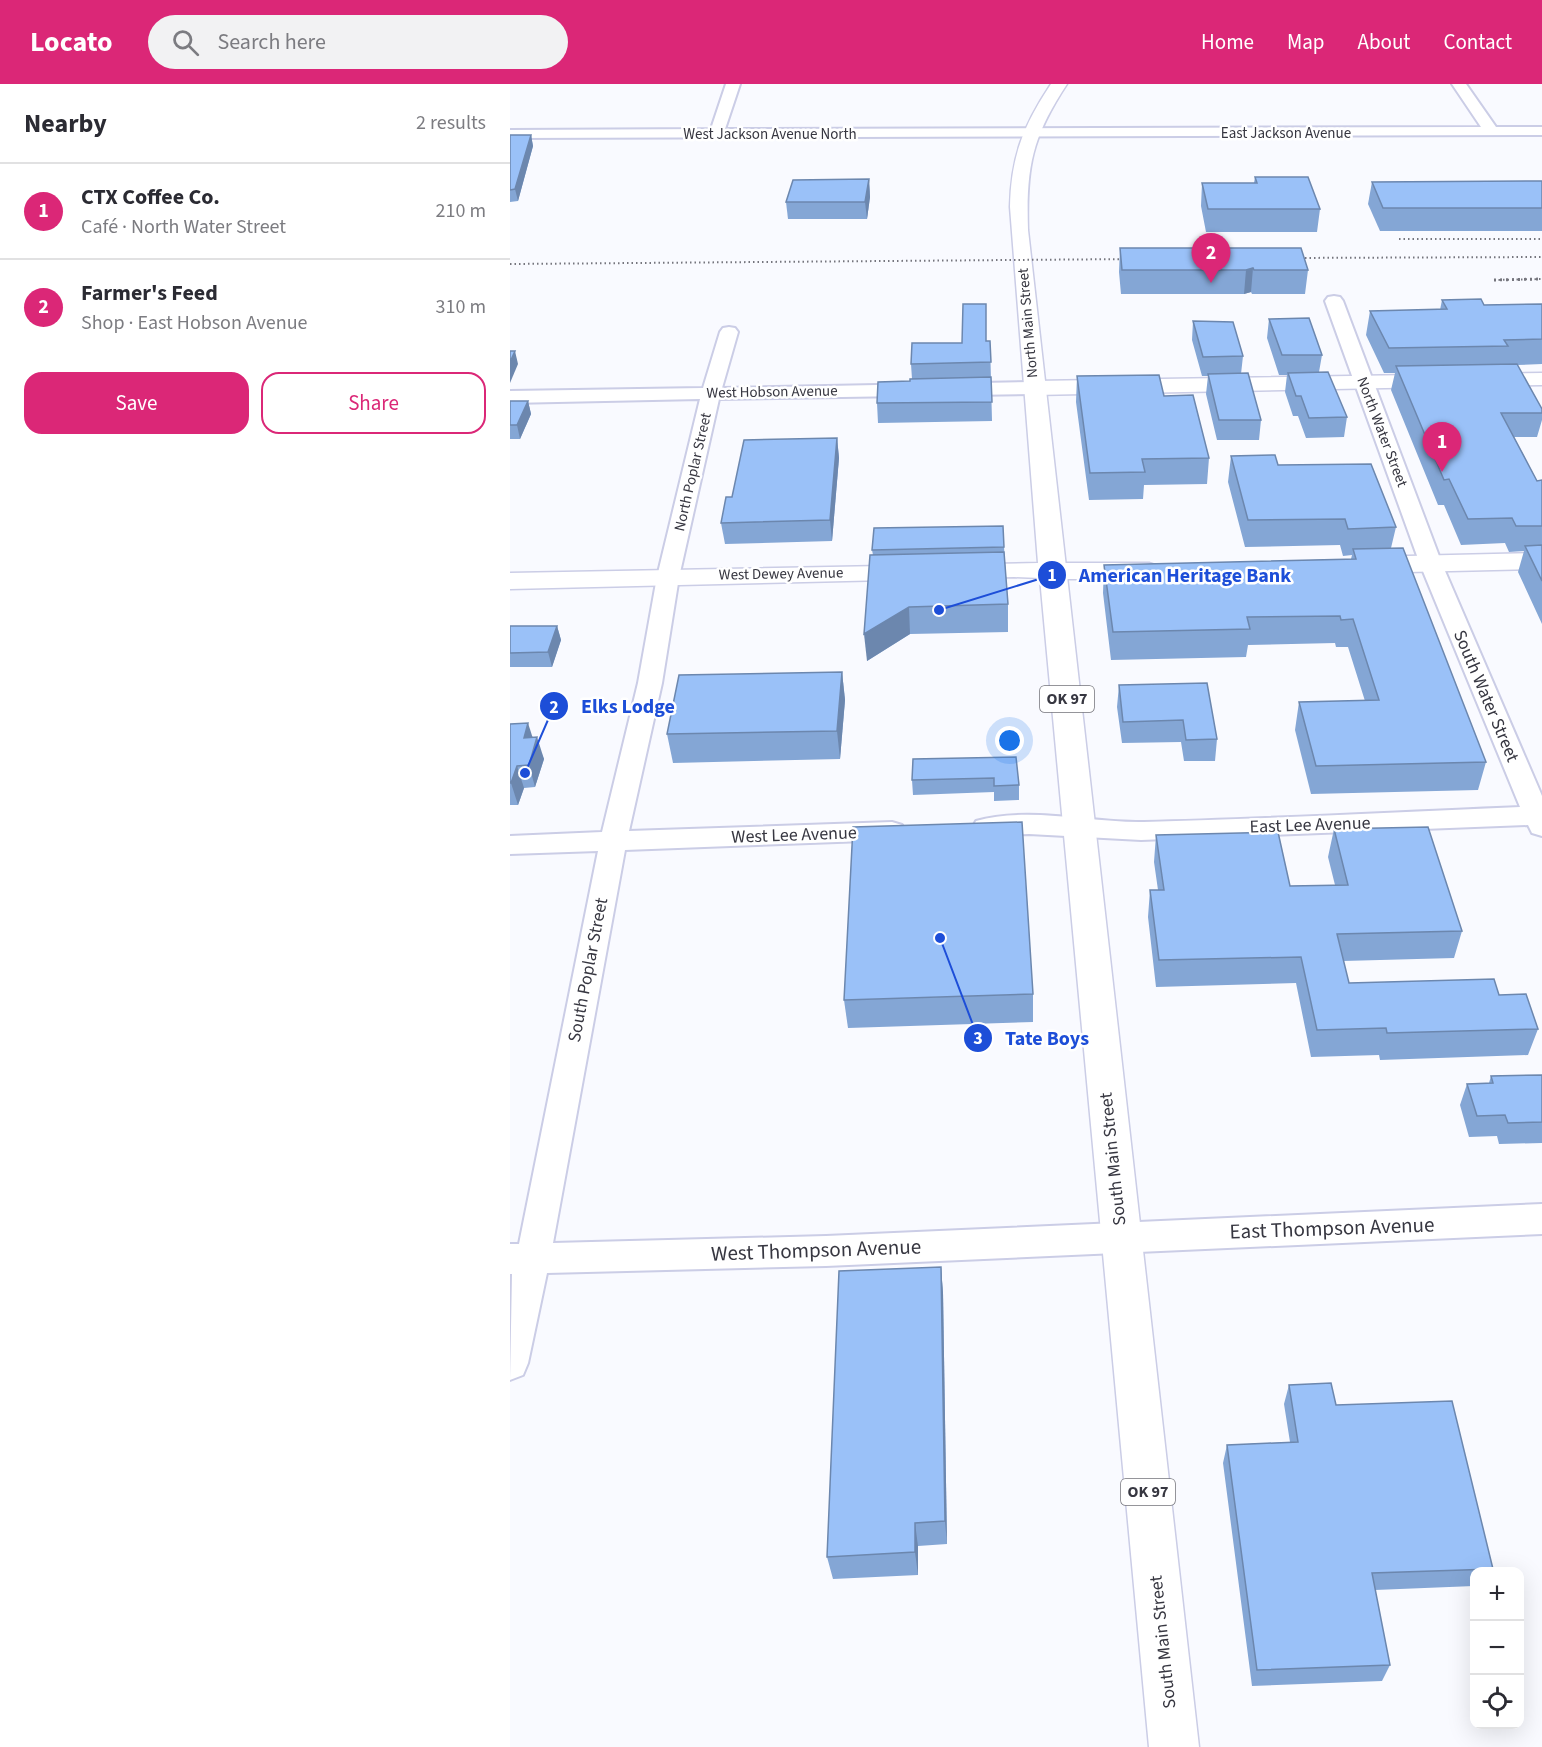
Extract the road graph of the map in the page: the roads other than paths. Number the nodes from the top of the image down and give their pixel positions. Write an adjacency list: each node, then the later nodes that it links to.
1 (733, 84): 8 (street)
2 (1059, 84): 6 (main road, North Main Street / OK 97)
3 (1459, 84): 5 (street)
4 (1542, 131): 5 (street, East Jackson Avenue)
5 (1491, 132): 6 (street, East Jackson Avenue)
6 (1029, 133): 8 (street, West Jackson Avenue North); 13 (main road, North Main Street / OK 97)
7 (510, 134): 8 (street, West Jackson Avenue North)
8 (716, 134)
9 (1334, 301): 12 (street, North Water Street)
10 (729, 332): 14 (street, North Poplar Street)
11 (1542, 380): 12 (main road)
12 (1363, 383): 13 (main road); 17 (street, North Water Street)
13 (1034, 388): 14 (street, West Hobson Avenue); 20 (main road, North Main Street / OK 97)
14 (711, 393): 15 (street, West Hobson Avenue); 21 (street, North Poplar Street)
15 (510, 397)
16 (1542, 561): 17 (main road)
17 (1431, 564): 18 (main road); 23 (street, South Water Street)
18 (1336, 566)
19 (1172, 570): 20 (main road, West Dewey Avenue)
20 (1052, 571): 21 (main road, West Dewey Avenue); 25 (main road, South Main Street / OK 97)
21 (668, 577): 22 (main road, West Dewey Avenue); 27 (street, South Poplar Street)
22 (510, 581)
23 (1540, 819): 25 (street, East Lee Avenue)
24 (958, 828): 25 (street)
25 (1079, 828): 30 (main road, South Main Street / OK 97)
26 (923, 830): 27 (street, West Lee Avenue)
27 (613, 842): 28 (street, West Lee Avenue); 31 (street, South Poplar Street)
28 (510, 845)
29 (1542, 1219): 30 (street, East Thompson Avenue)
30 (1122, 1237): 31 (street, West Thompson Avenue); 33 (main road, South Main Street / OK 97)
31 (521, 1258): 32 (street, South Poplar Street)
32 (510, 1363)
33 (1174, 1747)

